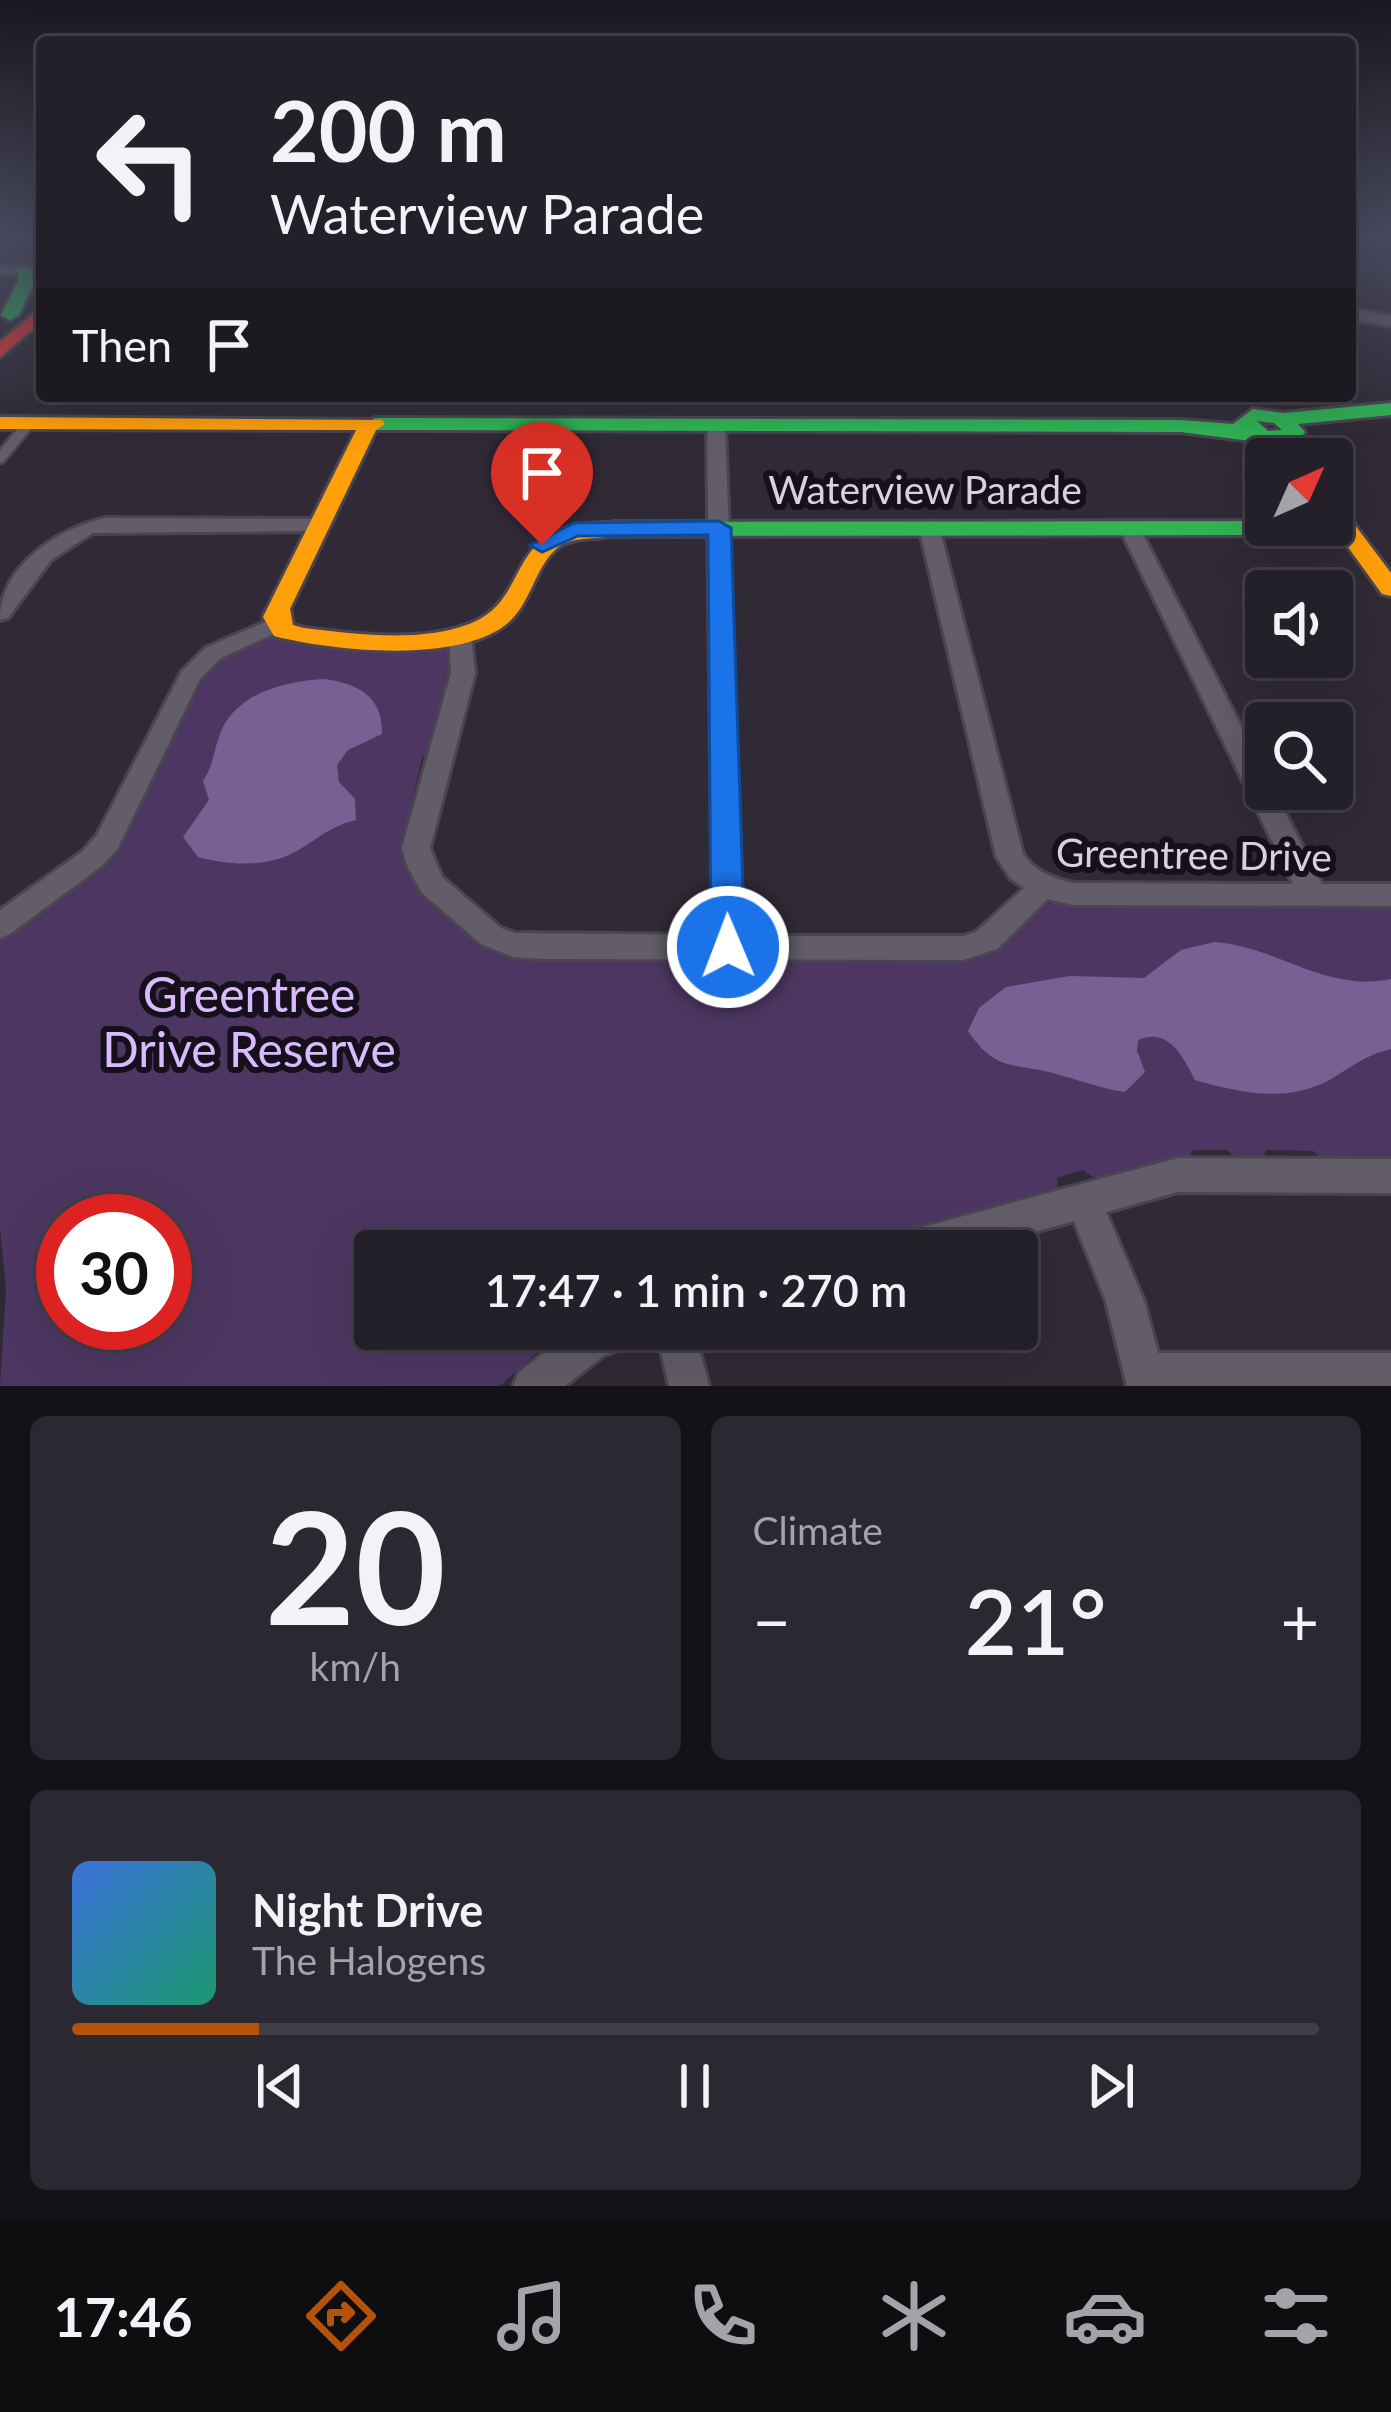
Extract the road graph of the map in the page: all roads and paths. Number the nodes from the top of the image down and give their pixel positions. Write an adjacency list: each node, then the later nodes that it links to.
1 (1356, 315): 3 (street)
2 (36, 318): 4 (street)
3 (1391, 320)
4 (0, 352)
5 (1391, 410): 8 (street)
6 (369, 423): 7 (street); 9 (street); 12 (street)
7 (716, 424): 8 (street); 15 (street)
8 (1269, 426)
9 (7, 441)
10 (526, 496): 16 (lane)
11 (1245, 523): 14 (street, Waterview Parade)
12 (320, 525): 19 (street); 20 (street)
13 (929, 527): 14 (street, Waterview Parade); 15 (street, Waterview Parade); 22 (street)
14 (1129, 527): 23 (street)
15 (719, 528): 16 (street, Waterview Parade); 26 (street)
16 (556, 535): 21 (street)
17 (1353, 538): 18 (street)
18 (1391, 589)
19 (0, 613)
20 (278, 623): 21 (street); 25 (street)
21 (460, 637): 26 (street, Greentree Drive)
22 (1042, 887): 23 (street, Greentree Drive); 26 (street, Greentree Drive)
23 (1313, 895): 24 (street, Greentree Drive)
24 (1391, 895)
25 (0, 926)
26 (728, 947)
27 (1391, 1176): 28 (street)
28 (1084, 1201): 29 (street); 33 (street)
29 (978, 1230)
30 (579, 1350): 34 (street)
31 (680, 1350): 35 (street)
32 (1391, 1373): 33 (street)
33 (1146, 1380)
34 (533, 1386)
35 (689, 1386)

